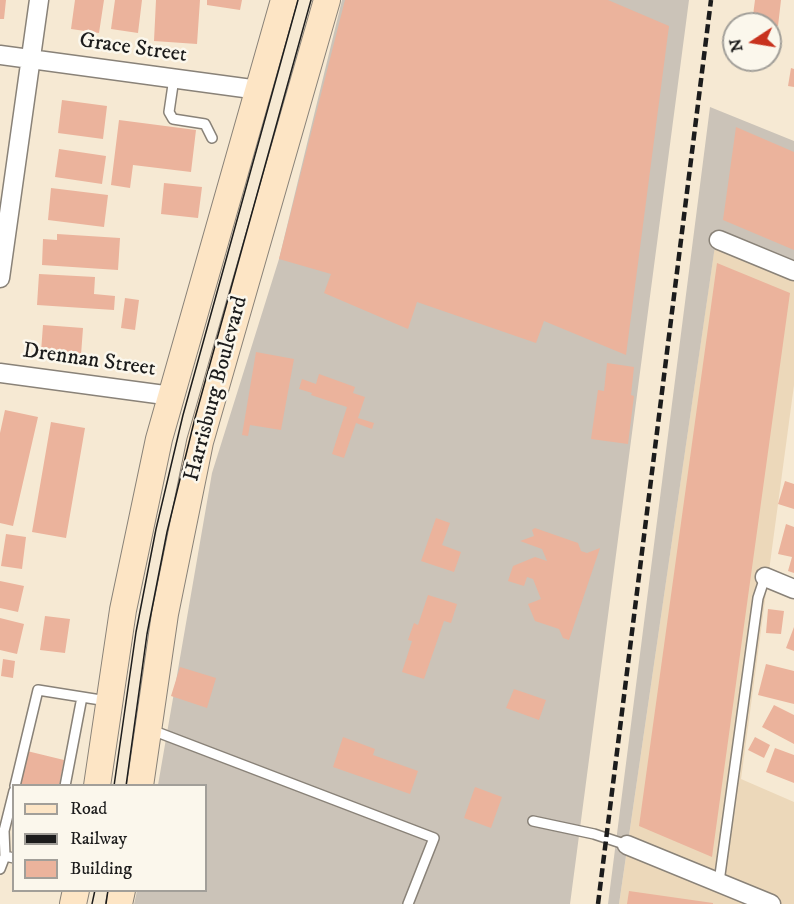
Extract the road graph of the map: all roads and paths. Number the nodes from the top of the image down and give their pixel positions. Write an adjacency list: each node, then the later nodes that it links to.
1 (39, 0): 5 (street)
2 (284, 0): 7 (main road, Harrisburg Boulevard)
3 (327, 0): 18 (main road, Harrisburg Boulevard)
4 (0, 55): 5 (street, Grace Street)
5 (31, 59): 6 (street, Grace Street); 11 (street)
6 (174, 78): 7 (street, Grace Street); 8 (lane)
7 (259, 90): 13 (main road, Harrisburg Boulevard)
8 (212, 138)
9 (719, 240): 10 (street)
10 (794, 271)
11 (0, 278)
12 (0, 373): 13 (street, Drennan Street)
13 (172, 396): 17 (main road, Harrisburg Boulevard)
14 (765, 577): 15 (street); 28 (lane)
15 (794, 589)
16 (82, 697): 17 (lane); 19 (lane); 20 (lane)
17 (110, 701): 21 (main road, Harrisburg Boulevard)
18 (148, 728): 22 (main road, Harrisburg Boulevard); 29 (lane)
19 (15, 784)
20 (65, 784)
21 (98, 784)
22 (140, 784)
23 (12, 799): 26 (lane)
24 (533, 821): 25 (lane)
25 (627, 845): 28 (street)
26 (9, 857): 27 (lane)
27 (0, 869)
28 (719, 882): 30 (street)
29 (408, 904)
30 (771, 904)

